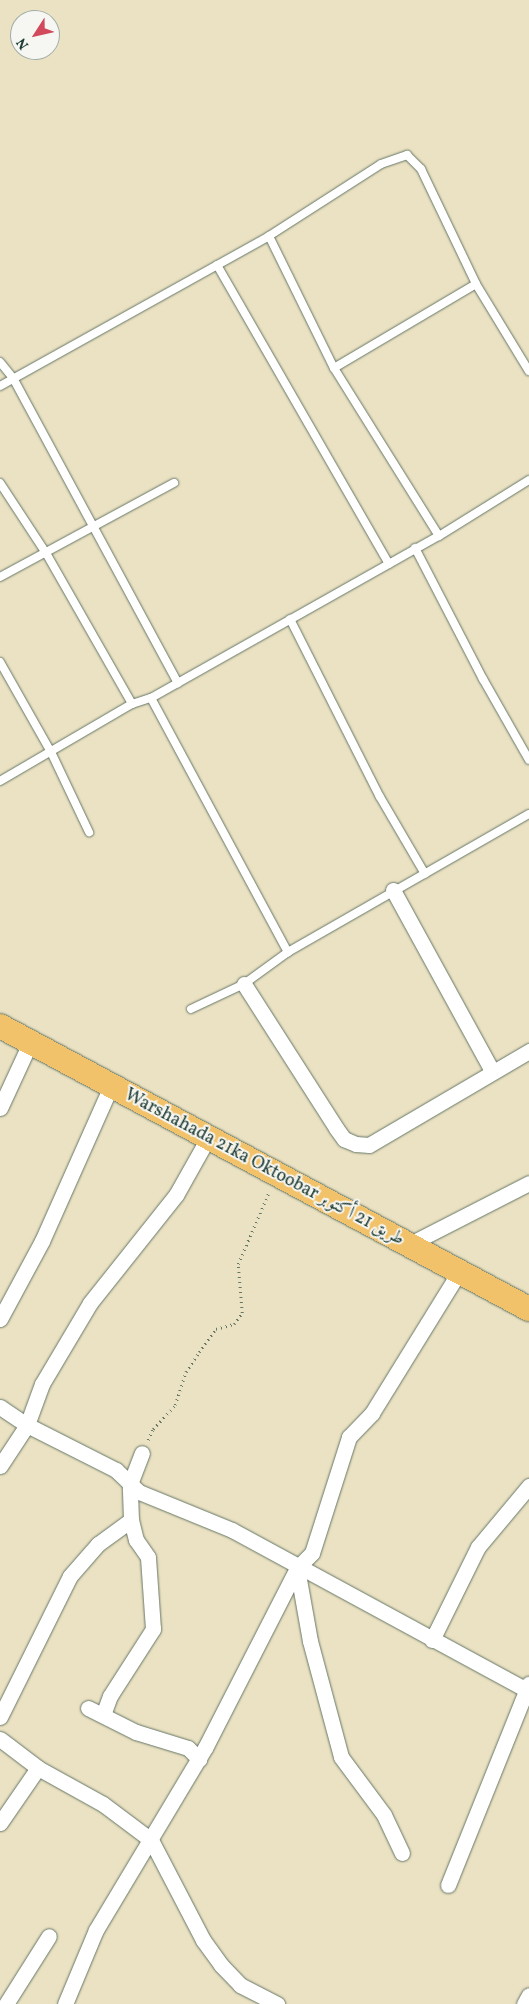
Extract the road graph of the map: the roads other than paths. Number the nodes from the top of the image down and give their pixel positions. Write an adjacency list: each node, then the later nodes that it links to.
1 (269, 236): 2 (lane); 3 (lane); 5 (lane)
2 (217, 265): 7 (lane); 16 (lane)
3 (476, 284): 5 (lane); 6 (lane)
4 (0, 362): 7 (lane)
5 (334, 368): 13 (lane)
6 (529, 371)
7 (13, 378): 8 (lane); 12 (lane)
8 (0, 386)
9 (529, 480): 13 (lane)
10 (0, 482): 15 (lane)
11 (174, 482): 12 (lane)
12 (93, 529): 15 (lane); 20 (lane)
13 (439, 536): 14 (lane)
14 (415, 548): 16 (lane); 24 (lane)
15 (46, 553): 17 (lane); 22 (lane)
16 (389, 564): 18 (lane)
17 (0, 577)
18 (290, 619): 20 (lane); 28 (lane)
19 (0, 662): 23 (lane)
20 (178, 683): 21 (lane)
21 (151, 698): 22 (lane); 30 (lane)
22 (132, 704): 23 (lane)
23 (51, 752): 25 (lane); 27 (lane)
24 (529, 760)
25 (0, 781)
26 (529, 814): 28 (lane)
27 (90, 832)
28 (426, 874): 29 (lane)
29 (393, 890): 30 (lane); 36 (street)
30 (288, 952): 31 (lane)
31 (244, 984): 32 (lane); 36 (street)
32 (190, 1009)
33 (0, 1026): 34 (main road, Warshahada 21ka Oktoobar طريق 21 أكتوبر)
34 (30, 1043): 37 (main road, Warshahada 21ka Oktoobar طريق 21 أكتوبر); 38 (street)
35 (529, 1051): 36 (street)
36 (492, 1072)
37 (111, 1086): 39 (main road, Warshahada 21ka Oktoobar طريق 21 أكتوبر); 44 (street)
38 (0, 1108)
39 (208, 1138): 41 (main road, Warshahada 21ka Oktoobar طريق 21 أكتوبر); 46 (street)
40 (529, 1183): 41 (street)
41 (408, 1245): 42 (main road, Warshahada 21ka Oktoobar طريق 21 أكتوبر)
42 (459, 1272): 43 (main road, Warshahada 21ka Oktoobar طريق 21 أكتوبر); 52 (street)
43 (529, 1309)
44 (0, 1319)
45 (0, 1407): 46 (street)
46 (28, 1425): 48 (street); 49 (street)
47 (142, 1453): 49 (street)
48 (0, 1466)
49 (130, 1484): 51 (street); 52 (street)
50 (529, 1486): 53 (street)
51 (131, 1520): 56 (street); 57 (street)
52 (297, 1568): 53 (street); 59 (street); 63 (street)
53 (432, 1640): 54 (street)
54 (528, 1688): 64 (street)
55 (88, 1708): 56 (street)
56 (103, 1715): 59 (street)
57 (0, 1717)
58 (0, 1738): 60 (street)
59 (199, 1759): 62 (street)
60 (38, 1768): 61 (street); 62 (street)
61 (0, 1823)
62 (151, 1840): 68 (street); 69 (street)
63 (402, 1853)
64 (448, 1885)
65 (49, 1936): 67 (street)
66 (529, 1995): 70 (street)
67 (6, 2004)
68 (65, 2004)
69 (277, 2004)
70 (524, 2004)

